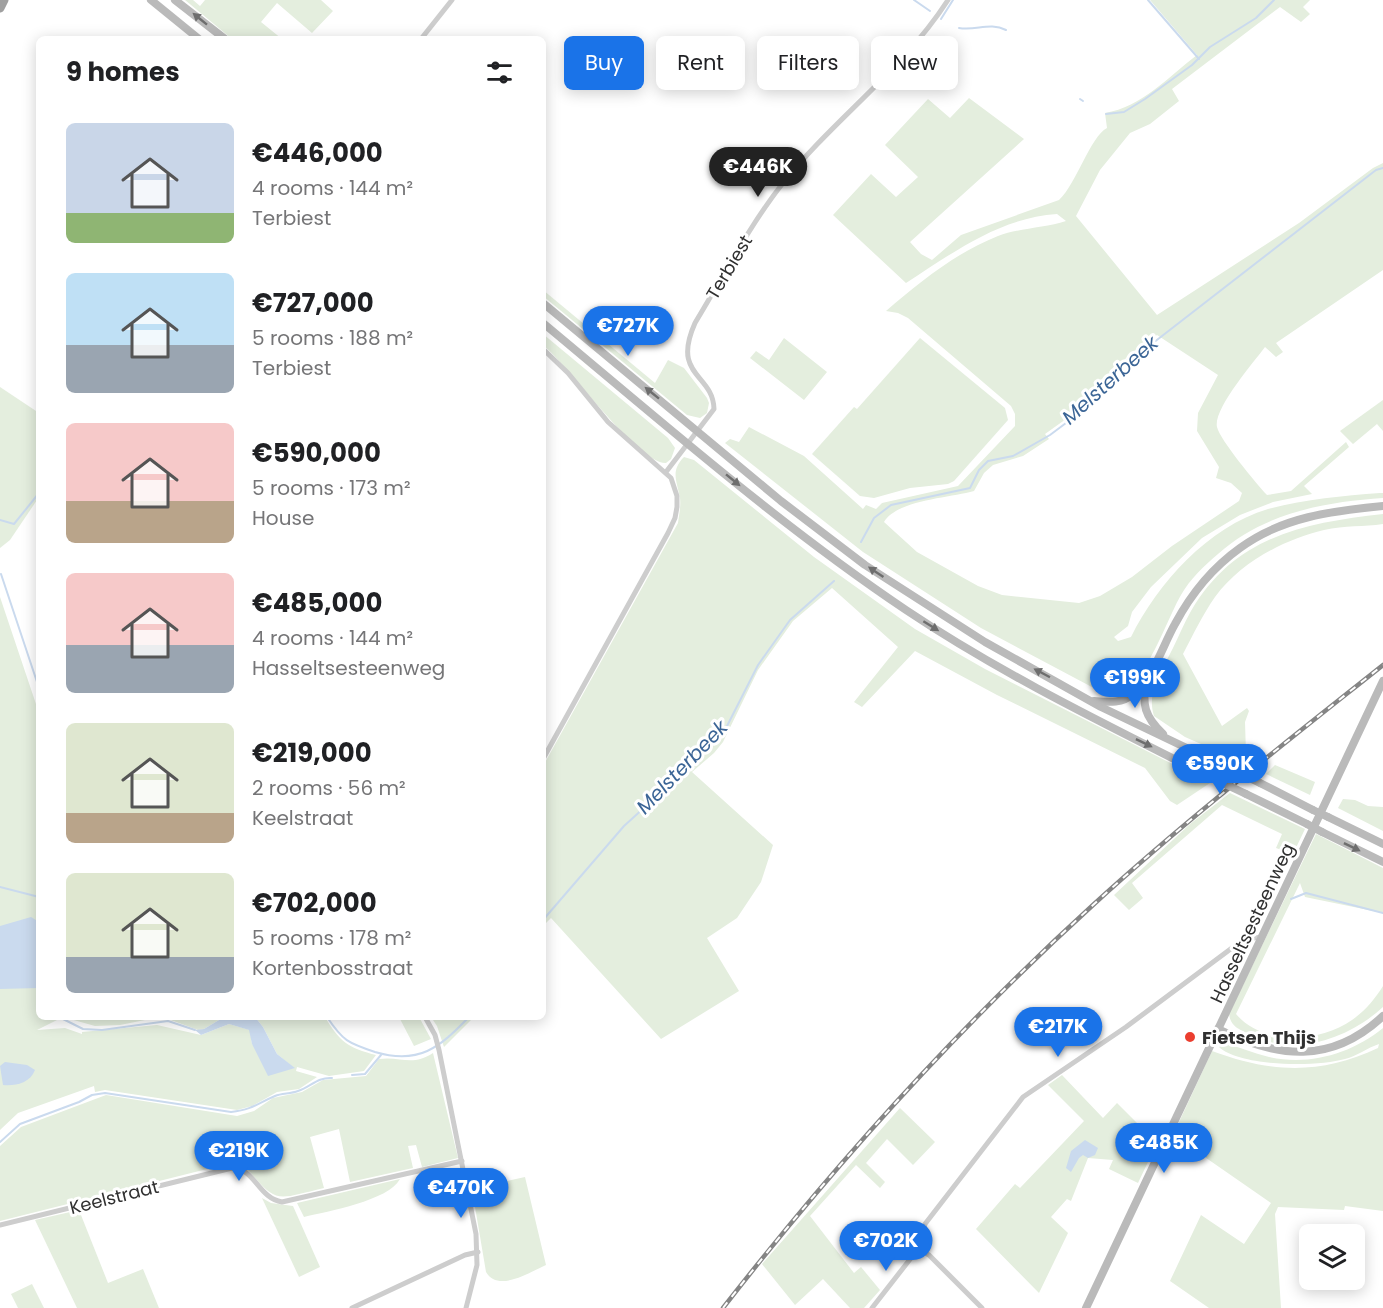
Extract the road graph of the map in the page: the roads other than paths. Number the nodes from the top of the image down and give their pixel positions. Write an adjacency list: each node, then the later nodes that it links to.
1 (4, 0): 6 (highway)
2 (151, 0): 7 (main road)
3 (175, 0): 8 (main road, one-way to 3)
4 (452, 0): 9 (street)
5 (948, 0): 13 (street, Terbiest)
6 (0, 9)
7 (195, 36)
8 (221, 36)
9 (423, 36)
10 (546, 305): 13 (main road, one-way to 10)
11 (546, 326): 14 (main road)
12 (546, 352): 15 (street)
13 (698, 430): 14 (street, Terbiest); 19 (main road, one-way to 13)
14 (688, 443): 15 (street, Terbiest); 23 (main road, one-way to 23, bridge)
15 (666, 472): 21 (street)
16 (1383, 506): 17 (main road)
17 (1148, 677): 19 (main road); 20 (main road)
18 (1383, 681): 24 (main road, Hasseltsesteenweg)
19 (1094, 701): 20 (main road)
20 (1166, 736): 22 (main road, bridge)
21 (546, 754)
22 (1383, 844)
23 (1383, 862)
24 (1262, 937): 27 (main road, Hasseltsesteenweg); 30 (street)
25 (1383, 1016): 27 (main road)
26 (426, 1020): 28 (street)
27 (1218, 1029): 36 (main road, Hasseltsesteenweg)
28 (462, 1161): 29 (street, Keelstraat); 31 (street)
29 (0, 1225)
30 (918, 1249): 34 (street); 35 (street)
31 (478, 1252): 32 (street); 33 (street)
32 (352, 1308)
33 (466, 1308)
34 (872, 1308)
35 (982, 1308)
36 (1086, 1308)

